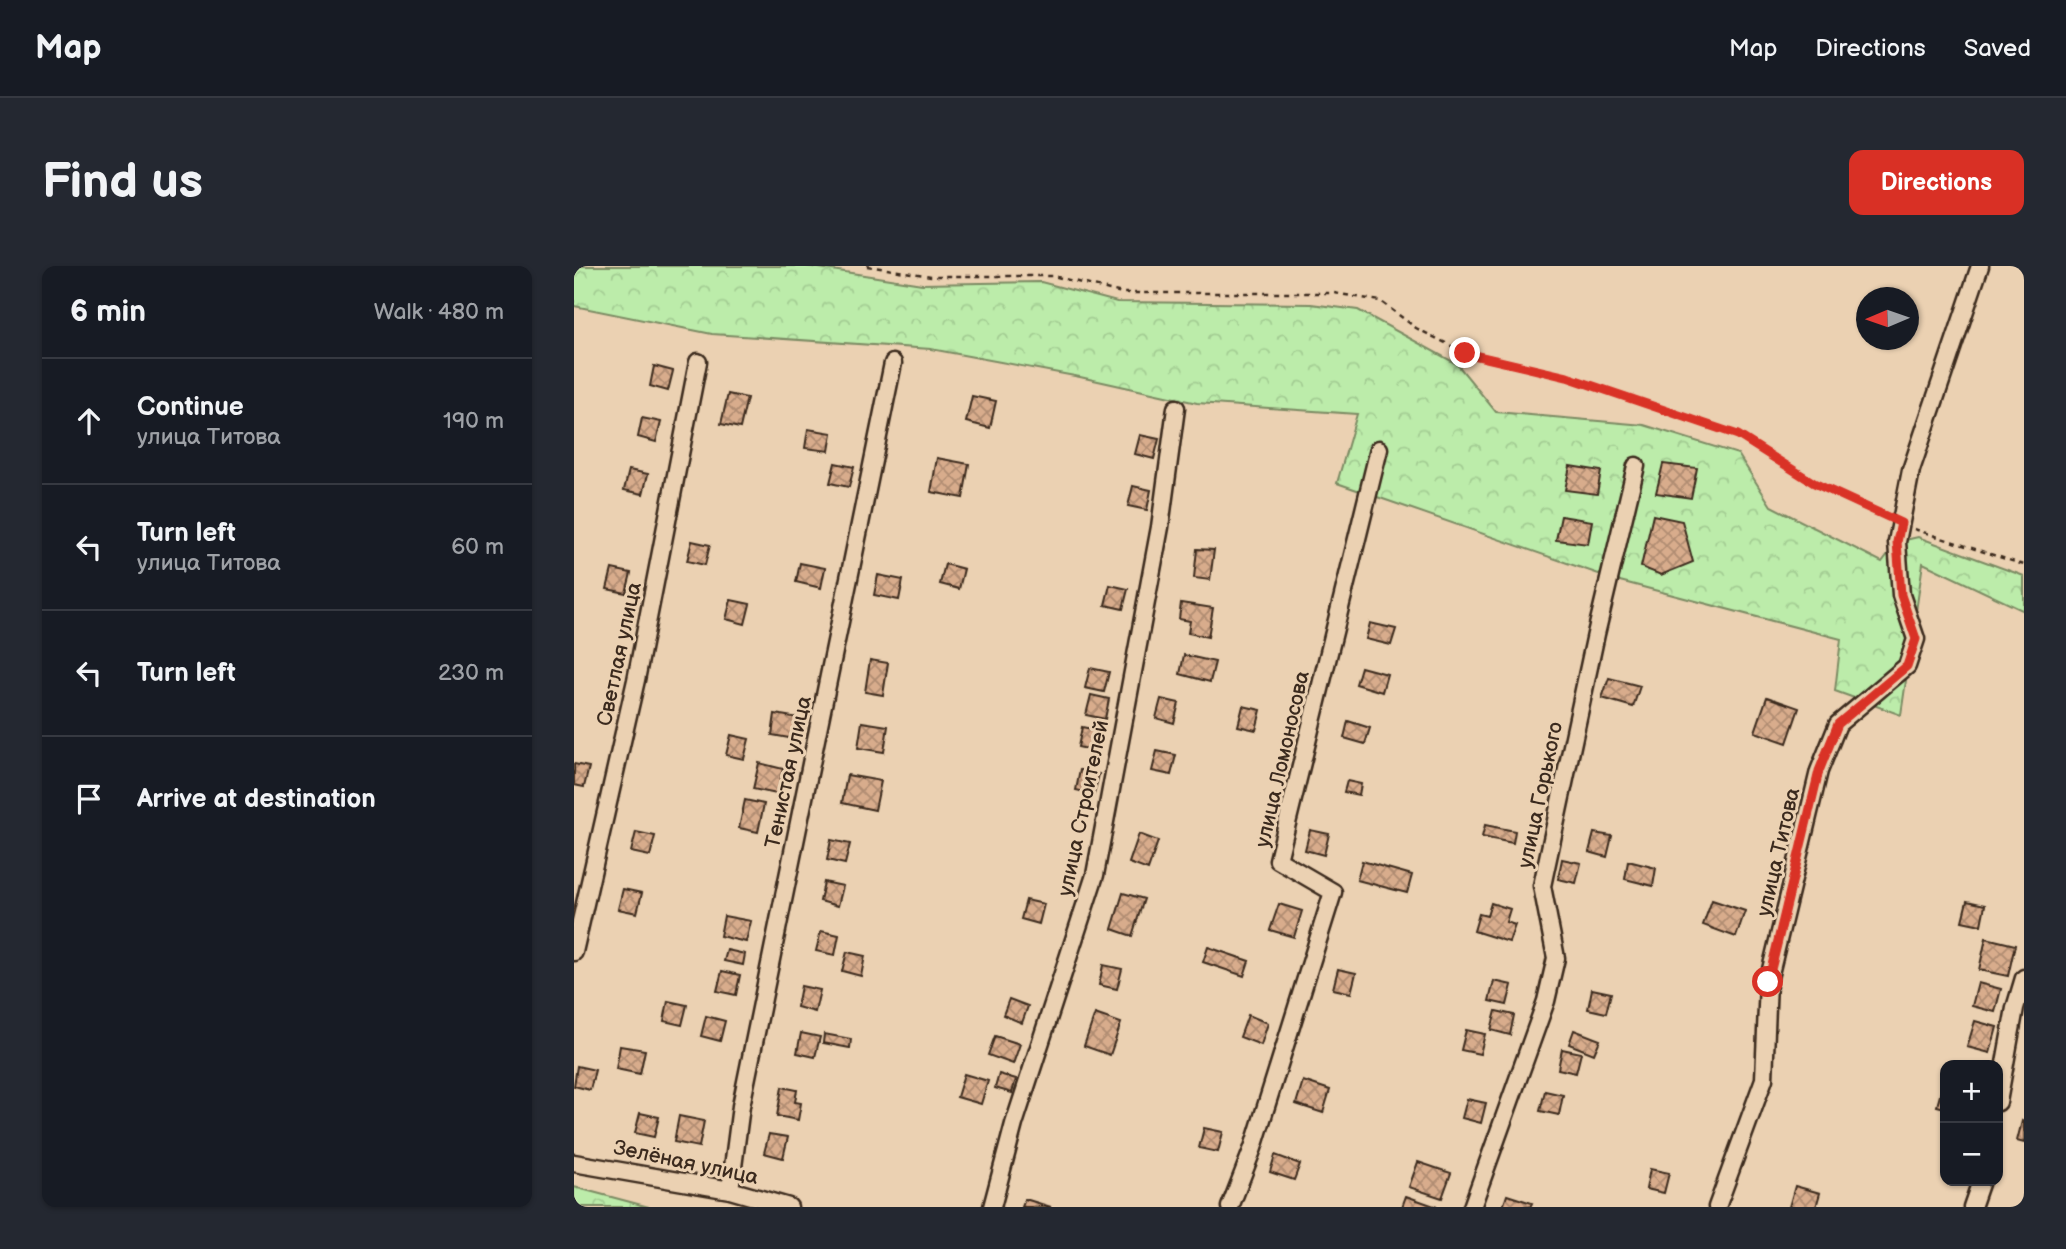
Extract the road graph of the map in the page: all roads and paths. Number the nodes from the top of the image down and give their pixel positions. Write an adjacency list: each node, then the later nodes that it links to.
1 (867, 266): 8 (path)
2 (1980, 266): 8 (street, улица Титова)
3 (698, 362): 10 (street, Светлая улица)
4 (893, 363): 15 (street, Тенистая улица)
5 (1176, 408): 17 (street, улица Строителей)
6 (1380, 449): 18 (street, улица Ломоносова)
7 (1636, 466): 19 (street, улица Горького)
8 (1901, 523): 9 (path); 20 (street, улица Титова)
9 (2024, 565)
10 (574, 952)
11 (2024, 978): 12 (street)
12 (2003, 1074)
13 (574, 1163): 15 (street, Зелёная улица)
14 (1979, 1186): 21 (street)
15 (730, 1190): 16 (street, Зелёная улица)
16 (789, 1207)
17 (992, 1207)
18 (1230, 1207)
19 (1472, 1207)
20 (1717, 1207)
21 (1972, 1207)

